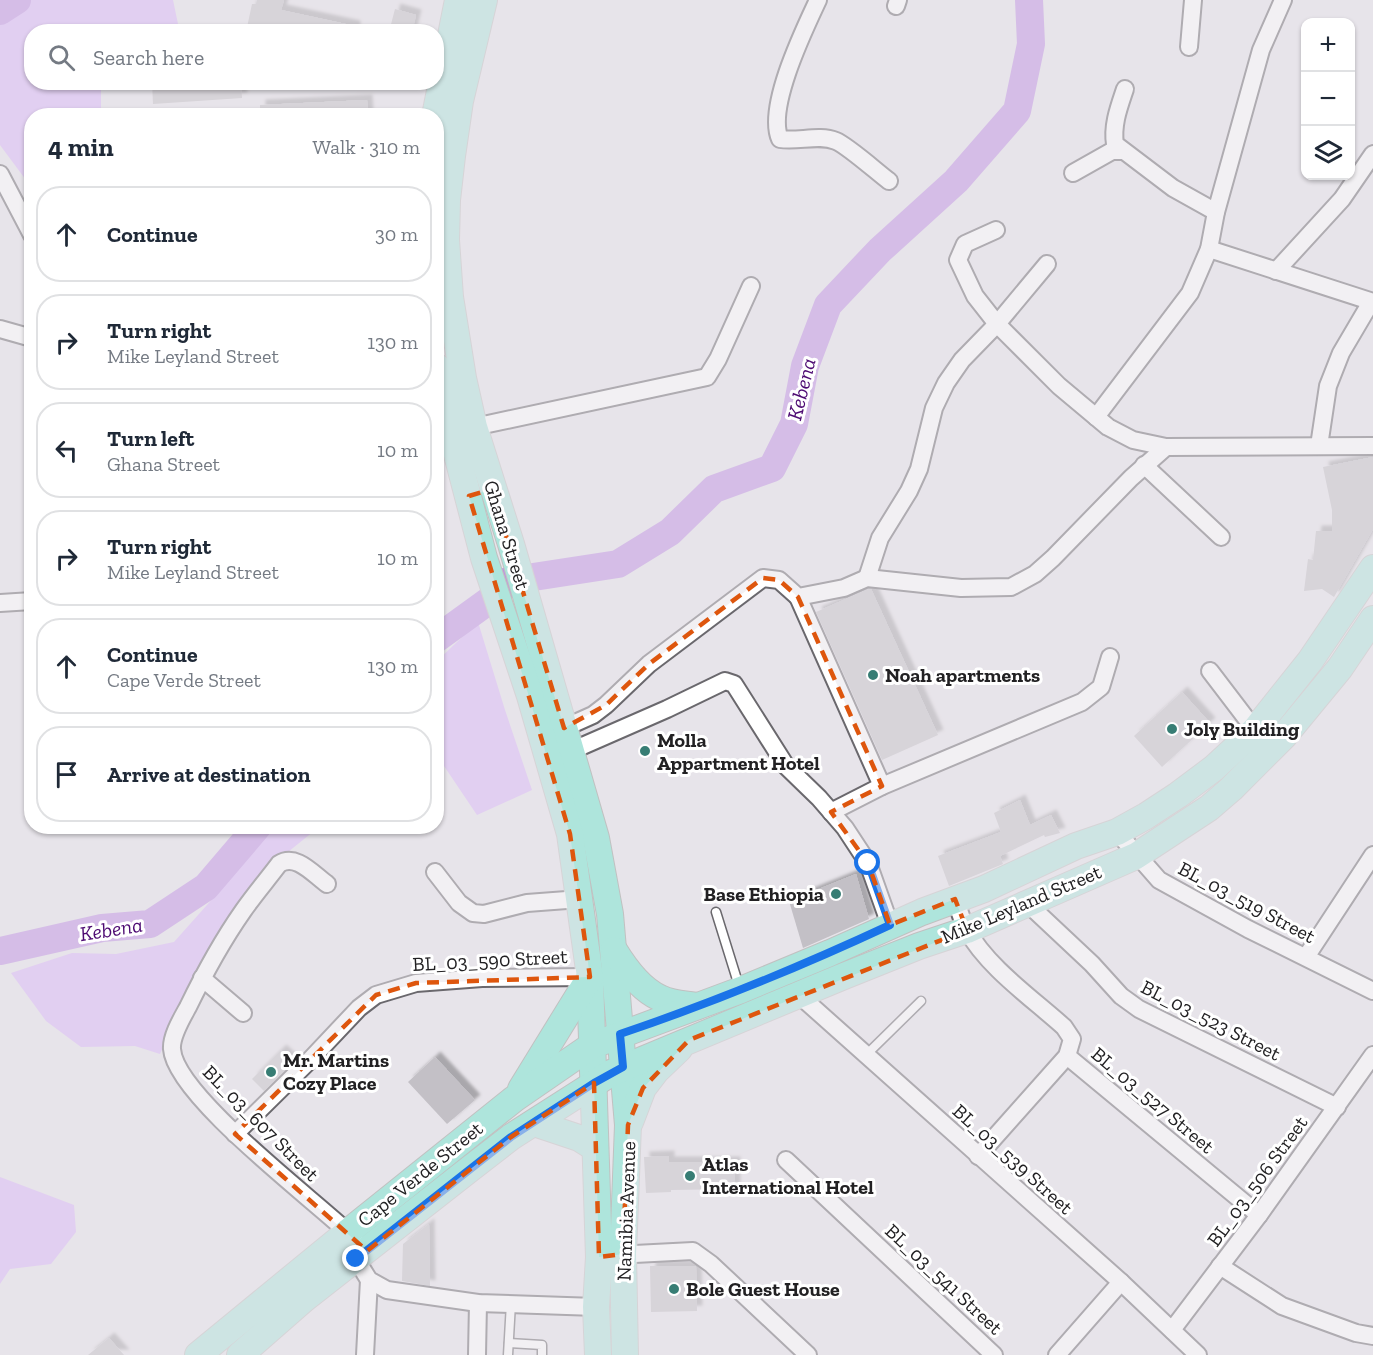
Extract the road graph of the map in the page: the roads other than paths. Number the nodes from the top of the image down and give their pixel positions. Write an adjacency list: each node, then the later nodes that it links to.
1 (458, 0): 7 (main road)
2 (484, 0): 30 (main road, Ghana Street)
3 (818, 0): 15 (street)
4 (1192, 0): 6 (street)
5 (1283, 0): 17 (street)
6 (1189, 47)
7 (444, 71)
8 (1125, 89): 11 (street)
9 (440, 90): 10 (main road)
10 (437, 108)
11 (1122, 151): 13 (street); 17 (street)
12 (1373, 153): 22 (street)
13 (1073, 173)
14 (0, 174): 16 (street)
15 (889, 181)
16 (6, 199): 18 (street)
17 (1216, 212): 20 (street)
18 (24, 224)
19 (996, 230): 25 (street)
20 (1209, 249): 22 (street); 29 (street)
21 (1047, 264): 25 (street)
22 (1276, 271): 24 (street)
23 (751, 286): 30 (street)
24 (1372, 302): 31 (street)
25 (997, 324): 29 (street); 38 (street)
26 (0, 329): 27 (street)
27 (24, 336)
28 (444, 403): 35 (main road, Ghana Street)
29 (1096, 417): 33 (street)
30 (474, 427): 35 (main road, Ghana Street)
31 (1319, 446): 32 (street); 33 (street)
32 (1373, 446)
33 (1166, 447): 34 (street)
34 (1144, 465): 36 (street); 38 (street)
35 (481, 493): 47 (main road, Ghana Street); 55 (main road, Ghana Street)
36 (1221, 537)
37 (1373, 568): 42 (main road, Mike Leyland Street)
38 (867, 578): 39 (street)
39 (798, 597): 47 (street); 48 (street)
40 (24, 602): 41 (street)
41 (0, 603)
42 (1339, 620): 43 (street); 46 (main road, Mike Leyland Street)
43 (1370, 629): 52 (main road, Mike Leyland Street)
44 (1110, 657): 48 (street)
45 (1210, 670): 46 (street)
46 (1255, 730): 50 (main road, Mike Leyland Street)
47 (567, 739): 49 (street); 61 (main road, Ghana Street)
48 (882, 786): 49 (street)
49 (831, 812): 59 (street)
50 (1117, 832): 52 (street, BL_03_519 Street); 56 (main road, Mike Leyland Street)
51 (1373, 855): 62 (street)
52 (1136, 856): 57 (main road, Mike Leyland Street); 62 (street, BL_03_519 Street)
53 (435, 872): 55 (street)
54 (327, 884): 64 (street, BL_03_607 Street)
55 (580, 899): 63 (main road, Ghana Street)
56 (955, 899): 59 (main road, Mike Leyland Street); 60 (street)
57 (1027, 903): 60 (main road, Mike Leyland Street); 80 (street, BL_03_523 Street)
58 (716, 912): 65 (lane)
59 (890, 925): 65 (main road, Mike Leyland Street)
60 (967, 930): 67 (main road, Mike Leyland Street); 76 (street, BL_03_527 Street)
61 (614, 950): 69 (main road); 71 (main road, Ghana Street)
62 (1306, 957): 66 (street, BL_03_519 Street)
63 (590, 977): 73 (main road, Ghana Street); 79 (main road); 83 (street, BL_03_590 Street)
64 (202, 978): 70 (street); 83 (street, BL_03_607 Street)
65 (741, 990): 69 (main road, Mike Leyland Street)
66 (1373, 991)
67 (799, 995): 72 (main road, Mike Leyland Street); 74 (street, BL_03_539 Street)
68 (921, 1001): 74 (lane)
69 (697, 1006): 71 (main road, Mike Leyland Street)
70 (243, 1013)
71 (620, 1034): 73 (main road, Mike Leyland Street); 77 (main road, Ghana Street)
72 (689, 1040): 77 (main road, Mike Leyland Street); 82 (main road)
73 (591, 1046): 78 (main road, Ghana Street); 79 (main road, Cape Verde Street)
74 (866, 1055): 85 (street, BL_03_539 Street)
75 (1373, 1055): 80 (street, BL_03_506 Street)
76 (1067, 1056): 85 (street); 87 (street, BL_03_527 Street)
77 (623, 1067): 78 (main road, Mike Leyland Street); 82 (main road, Namibia Avenue)
78 (594, 1083): 81 (main road, Cape Verde Street); 84 (main road, Namibia Avenue)
79 (514, 1099): 88 (main road, Cape Verde Street)
80 (1337, 1107): 87 (street, BL_03_506 Street)
81 (534, 1124): 84 (main road); 90 (main road, Cape Verde Street)
82 (628, 1125): 89 (main road, Namibia Avenue)
83 (235, 1134): 88 (street, BL_03_607 Street)
84 (596, 1148): 89 (main road, Namibia Avenue)
85 (978, 1156): 92 (street, BL_03_539 Street)
86 (786, 1160): 108 (street, BL_03_541 Street)
87 (1259, 1215): 91 (street, BL_03_506 Street)
88 (348, 1232): 90 (street, BL_03_607 Street); 99 (main road, Cape Verde Street)
89 (610, 1256): 95 (main road, Namibia Avenue); 106 (main road, Namibia Avenue); 107 (street)
90 (364, 1263): 93 (street); 100 (main road, Cape Verde Street); 101 (street)
91 (1220, 1266): 96 (street, BL_03_506 Street); 97 (street)
92 (1121, 1282): 96 (street, BL_03_539 Street); 109 (street)
93 (478, 1303): 94 (street); 102 (street)
94 (511, 1303): 95 (street); 98 (lane)
95 (596, 1307): 105 (main road, Namibia Avenue)
96 (1172, 1330): 110 (street, BL_03_539 Street)
97 (1373, 1336)
98 (509, 1343): 103 (lane); 104 (lane)
99 (198, 1355)
100 (240, 1355)
101 (365, 1355)
102 (477, 1355)
103 (508, 1355)
104 (542, 1355)
105 (598, 1355)
106 (625, 1355)
107 (808, 1355)
108 (994, 1355)
109 (1057, 1355)
110 (1198, 1355)

